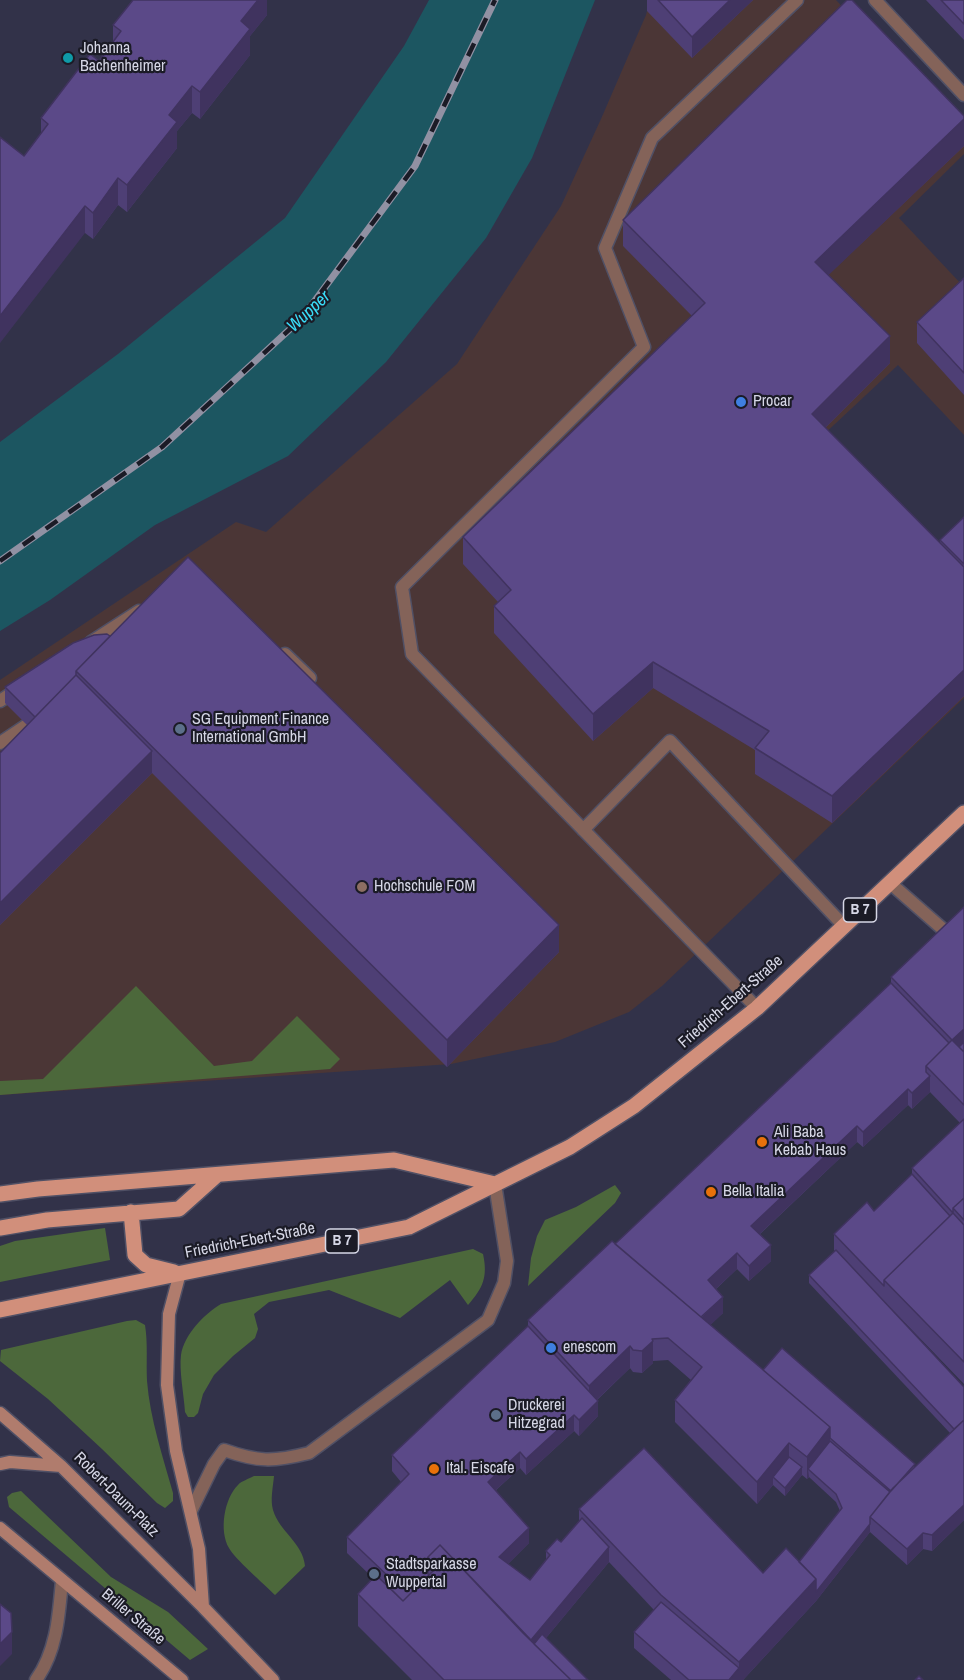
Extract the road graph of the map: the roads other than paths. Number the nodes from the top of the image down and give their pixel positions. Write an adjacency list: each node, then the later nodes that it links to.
1 (796, 0): 13 (street)
2 (875, 0): 3 (street)
3 (964, 95)
4 (151, 604): 6 (street)
5 (277, 646): 7 (street)
6 (80, 649)
7 (310, 678)
8 (30, 681): 9 (street)
9 (0, 700)
10 (27, 725): 11 (street)
11 (0, 742)
12 (964, 813): 14 (main road, Friedrich-Ebert-Straße / B 7)
13 (583, 830): 15 (street); 17 (street)
14 (889, 882): 15 (main road, Friedrich-Ebert-Straße / B 7); 16 (street)
15 (843, 925): 17 (main road, Friedrich-Ebert-Straße / B 7)
16 (954, 938)
17 (757, 1008): 19 (main road, Friedrich-Ebert-Straße / B 7)
18 (217, 1175): 19 (main road); 20 (main road); 21 (main road)
19 (495, 1184): 23 (main road, Friedrich-Ebert-Straße / B 7); 28 (street)
20 (0, 1194)
21 (131, 1212): 22 (main road); 23 (main road)
22 (0, 1228)
23 (180, 1273): 24 (main road, B 7); 28 (main road)
24 (0, 1310)
25 (0, 1413): 27 (main road, Robert-Daum-Platz)
26 (0, 1464): 27 (main road)
27 (61, 1466): 31 (main road, Robert-Daum-Platz)
28 (191, 1511): 31 (main road)
29 (0, 1528): 30 (main road)
30 (62, 1580): 32 (street); 33 (main road, Briller Straße)
31 (203, 1607): 34 (main road)
32 (36, 1680)
33 (182, 1680)
34 (273, 1680)

